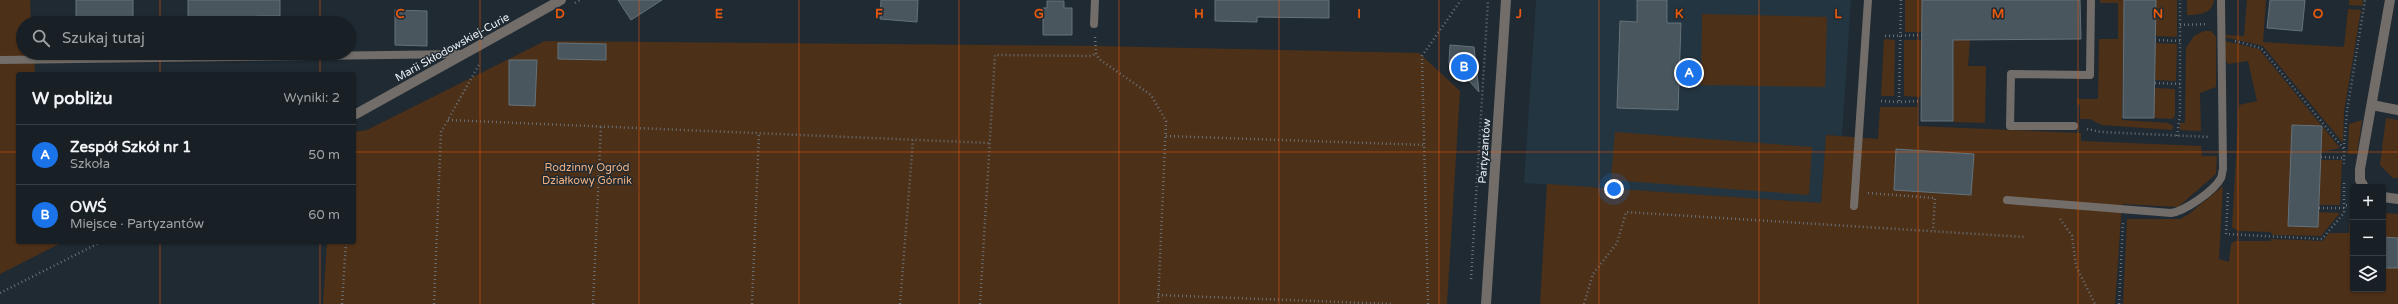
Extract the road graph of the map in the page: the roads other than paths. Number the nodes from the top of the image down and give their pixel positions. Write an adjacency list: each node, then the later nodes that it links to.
1 (561, 0): 9 (street, Marii Skłodowskiej-Curie)
2 (1095, 0): 8 (lane)
3 (1506, 0): 22 (street, Partyzantów)
4 (1868, 0): 21 (lane)
5 (2091, 0): 16 (lane)
6 (2221, 0): 20 (lane)
7 (2390, 0): 13 (street)
8 (1094, 24)
9 (466, 54): 10 (lane); 15 (street, Marii Skłodowskiej-Curie)
10 (356, 55)
11 (0, 60): 12 (lane)
12 (16, 60)
13 (2372, 105): 14 (street); 17 (street)
14 (2398, 110)
15 (356, 113)
16 (2074, 126)
17 (2362, 184)
18 (2386, 197): 19 (street)
19 (2398, 199)
20 (2007, 200)
21 (1854, 206)
22 (1486, 304)

